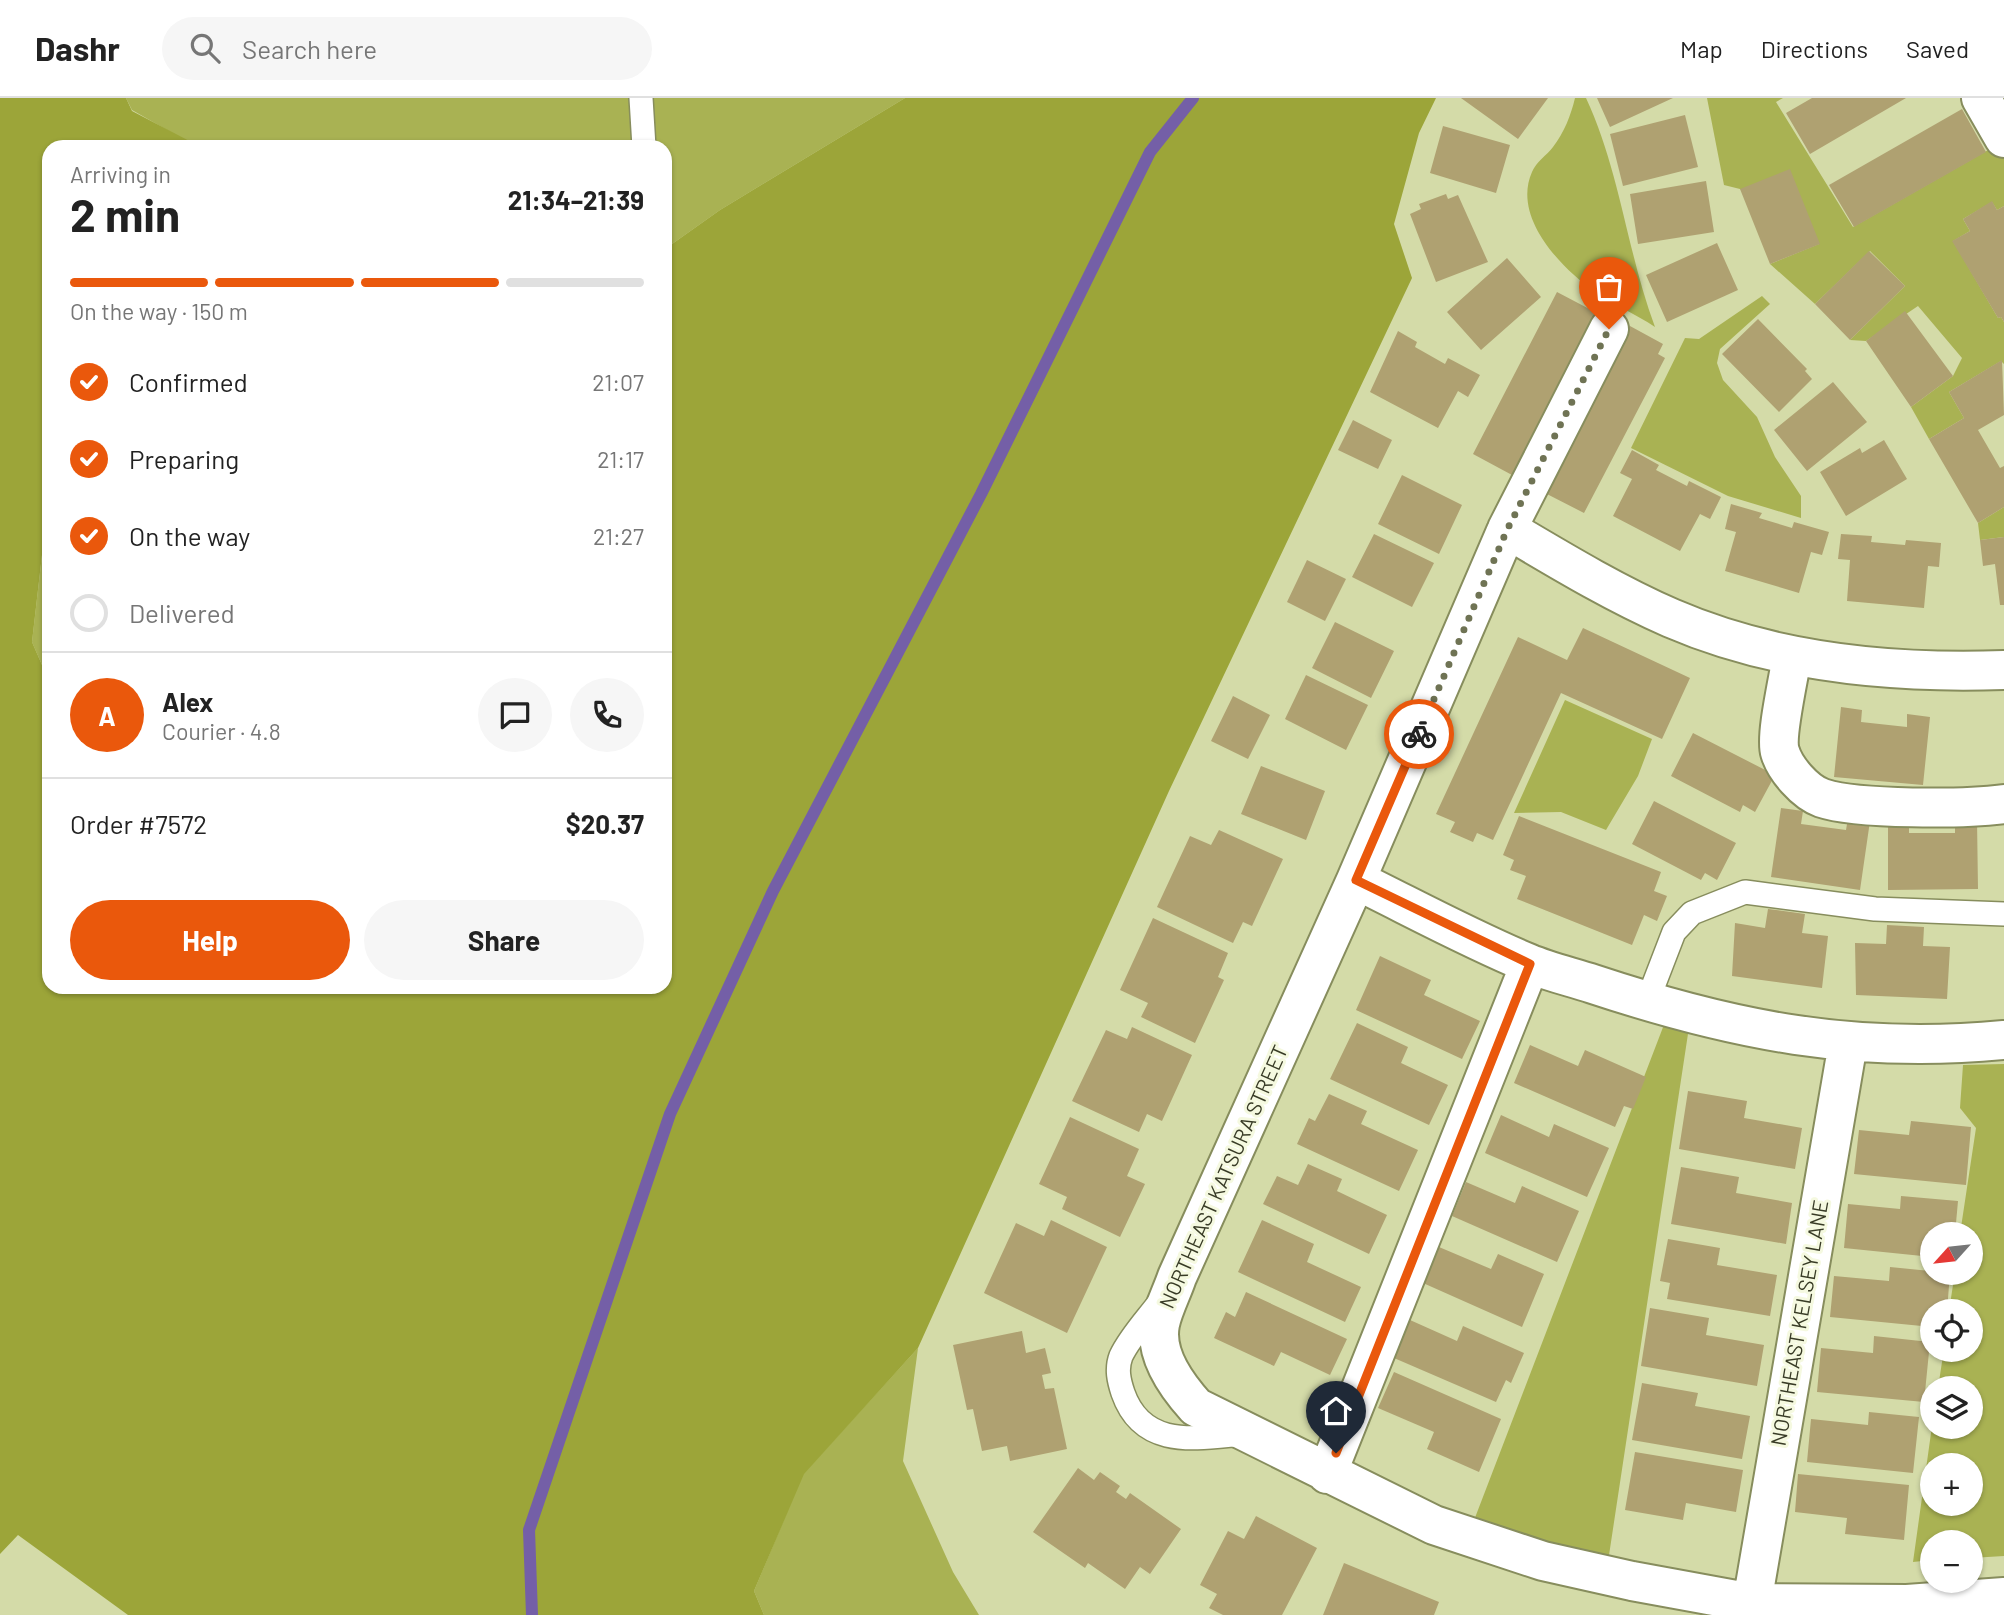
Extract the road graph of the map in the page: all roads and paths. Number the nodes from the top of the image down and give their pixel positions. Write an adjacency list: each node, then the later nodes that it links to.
1 (641, 98): 4 (lane)
2 (1981, 98): 3 (street)
3 (2004, 138)
4 (644, 140)
5 (1609, 329): 6 (street, NORTHEAST KATSURA STREET)
6 (1507, 530): 7 (street); 10 (street, NORTHEAST KATSURA STREET)
7 (1791, 656): 8 (street); 9 (street)
8 (2004, 670)
9 (2004, 804)
10 (1356, 880): 12 (street); 16 (street, NORTHEAST KATSURA STREET)
11 (2004, 914): 13 (lane)
12 (1530, 964): 13 (street); 18 (street)
13 (1647, 1002): 15 (street)
14 (2004, 1040): 15 (street)
15 (1848, 1043): 20 (street, NORTHEAST KELSEY LANE)
16 (1177, 1278): 17 (street, NORTHEAST KATSURA STREET); 17 (lane)
17 (1248, 1434): 18 (street, NORTHEAST KATSURA STREET)
18 (1327, 1474): 20 (street, NORTHEAST KATSURA STREET)
19 (2004, 1597): 20 (street, NORTHEAST KATSURA STREET)
20 (1752, 1603)

